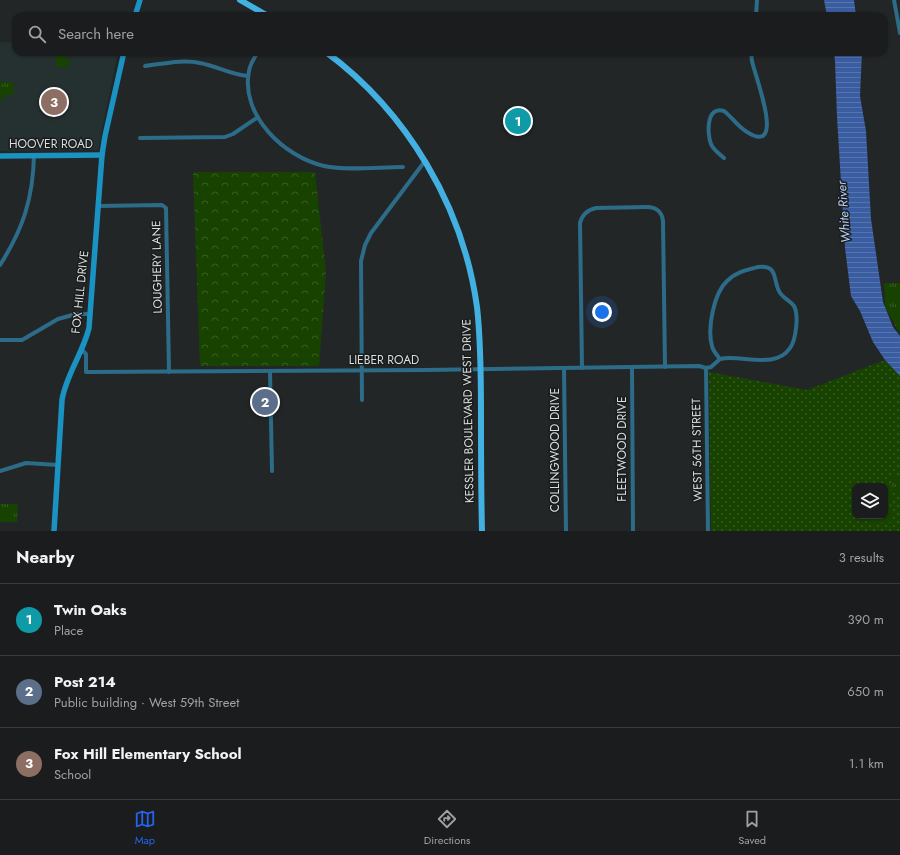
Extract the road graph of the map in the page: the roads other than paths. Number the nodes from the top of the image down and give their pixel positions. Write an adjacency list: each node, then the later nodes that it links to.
1 (140, 0): 5 (street)
2 (240, 0): 6 (main road)
3 (757, 0): 7 (street)
4 (894, 0): 8 (street)
5 (136, 12)
6 (261, 12)
7 (756, 12)
8 (900, 33)
9 (123, 56): 18 (street, FOX HILL DRIVE)
10 (255, 56): 14 (street)
11 (331, 56): 21 (main road, KESSLER BOULEVARD WEST DRIVE)
12 (752, 56): 20 (street)
13 (144, 66): 14 (street)
14 (248, 76): 15 (street)
15 (258, 117): 16 (street); 22 (street)
16 (140, 138)
17 (34, 155): 18 (street, HOOVER ROAD); 19 (street, HOOVER ROAD); 24 (street)
18 (102, 155): 23 (street, FOX HILL DRIVE)
19 (0, 156)
20 (724, 158)
21 (425, 161): 34 (main road, KESSLER BOULEVARD WEST DRIVE); 35 (street)
22 (403, 167)
23 (98, 206): 25 (street, FOX HILL DRIVE); 37 (street, LOUGHERY LANE)
24 (0, 265)
25 (90, 314): 26 (street); 27 (street, FOX HILL DRIVE)
26 (0, 340)
27 (82, 350): 37 (street, LIEBER ROAD); 39 (street, FOX HILL DRIVE)
28 (720, 359): 28 (street); 33 (street)
29 (632, 367): 30 (street, LIEBER ROAD); 32 (street, LIEBER ROAD); 45 (street, FLEETWOOD DRIVE)
30 (665, 367): 32 (street); 33 (street, LIEBER ROAD)
31 (564, 368): 32 (street, LIEBER ROAD); 34 (street, LIEBER ROAD); 44 (street, COLLINGWOOD DRIVE)
32 (582, 368)
33 (706, 368): 46 (street, WEST 56TH STREET)
34 (481, 369): 35 (street, LIEBER ROAD); 43 (main road, KESSLER BOULEVARD WEST DRIVE)
35 (363, 370): 36 (street, LIEBER ROAD); 38 (street)
36 (270, 371): 37 (street, LIEBER ROAD); 41 (street)
37 (169, 372)
38 (362, 400)
39 (58, 465): 40 (street); 42 (street, FOX HILL DRIVE)
40 (0, 471)
41 (272, 471)
42 (54, 531)
43 (482, 531)
44 (566, 531)
45 (633, 531)
46 (708, 531)

